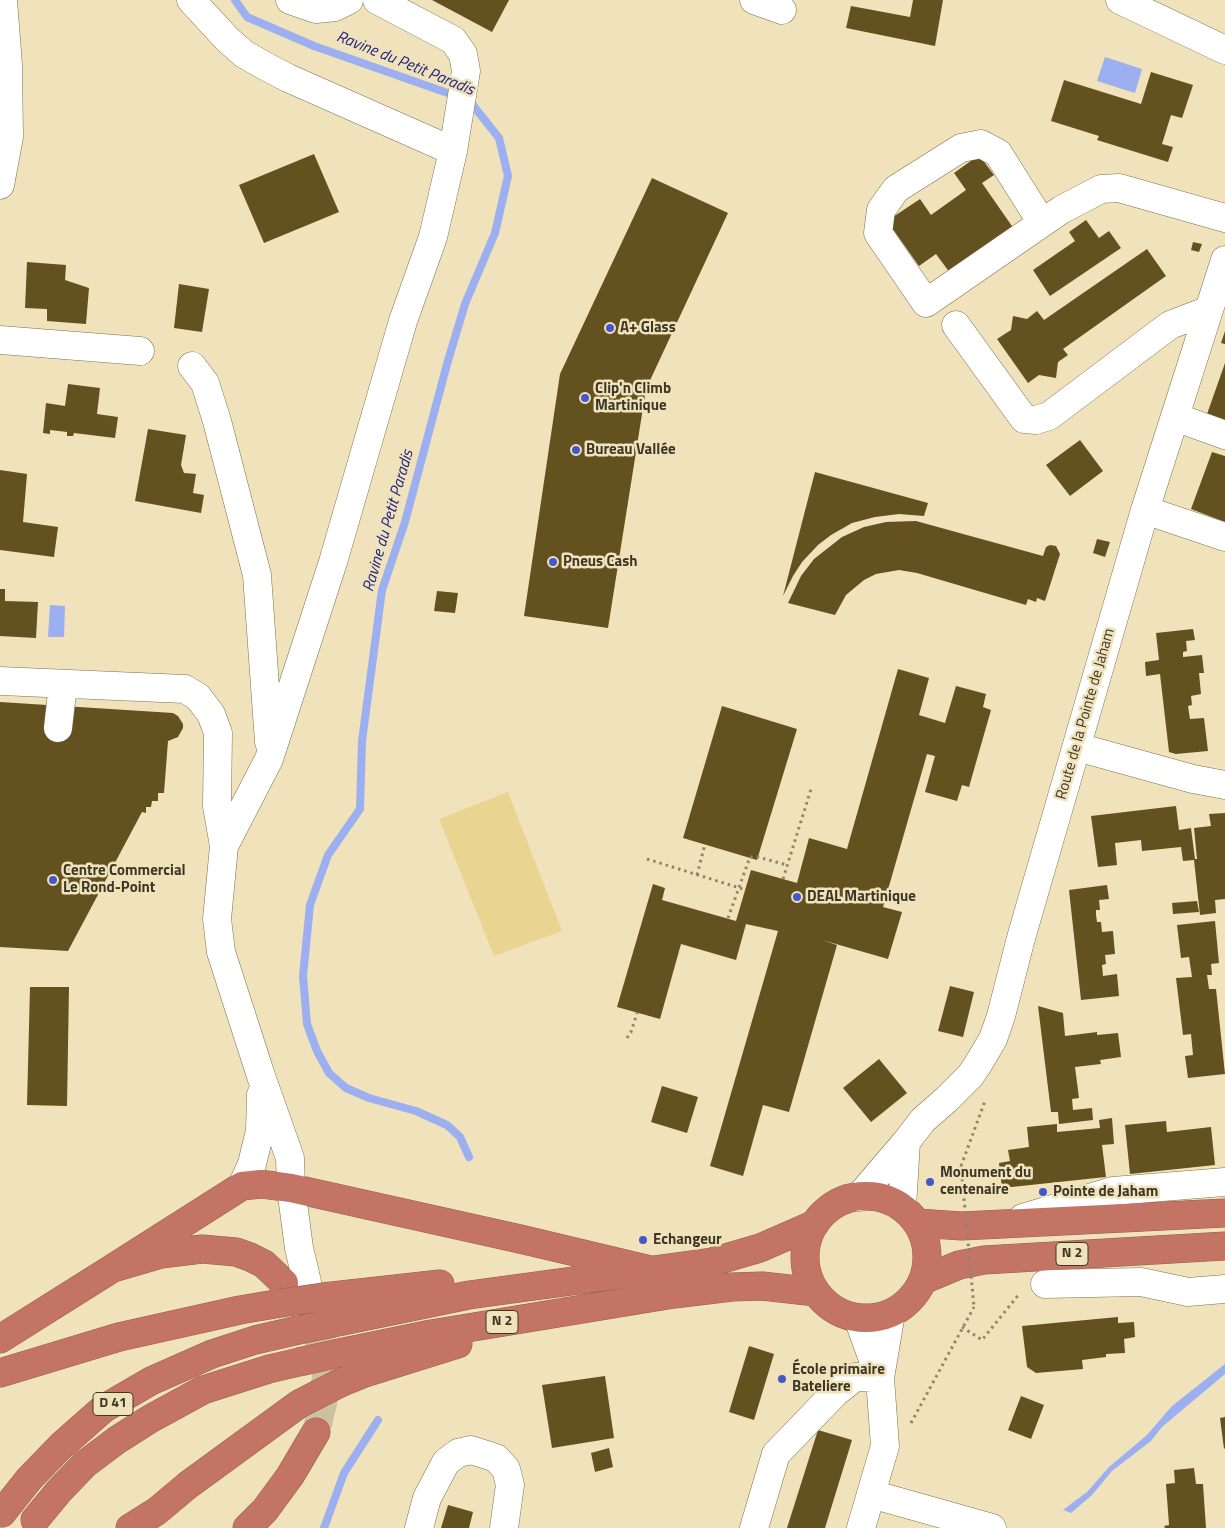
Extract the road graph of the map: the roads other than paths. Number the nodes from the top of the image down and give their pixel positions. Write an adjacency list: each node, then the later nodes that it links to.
1 (3, 0): 10 (street)
2 (190, 0): 11 (street)
3 (290, 0): 4 (street)
4 (349, 0)
5 (376, 0): 11 (street)
6 (754, 0): 8 (street)
7 (1120, 0): 9 (street)
8 (782, 10)
9 (1225, 50)
10 (5, 135): 12 (street)
11 (453, 151): 29 (street)
12 (0, 185)
13 (1225, 218): 14 (street)
14 (1042, 223): 14 (street)
15 (1224, 265): 16 (street, Route de la Pointe de Jaham)
16 (1209, 310): 17 (street); 21 (street, Route de la Pointe de Jaham)
17 (956, 325)
18 (0, 340): 19 (street)
19 (140, 351)
20 (192, 366): 29 (street)
21 (1175, 417): 22 (street); 23 (street, Route de la Pointe de Jaham)
22 (1225, 435)
23 (1145, 510): 24 (street); 28 (street, Route de la Pointe de Jaham)
24 (1225, 537)
25 (0, 681): 26 (street)
26 (63, 684): 27 (street); 31 (street)
27 (58, 728)
28 (1077, 747): 30 (street); 33 (street, Route de la Pointe de Jaham)
29 (270, 759): 31 (street)
30 (1225, 785)
31 (224, 846): 32 (street)
32 (261, 1076): 35 (street); 36 (street)
33 (906, 1142): 37 (street, Route de la Pointe de Jaham); 39 (street)
34 (1225, 1182): 41 (street)
35 (242, 1186): 36 (highway); 43 (highway)
36 (291, 1188): 44 (highway); 49 (street)
37 (859, 1196): 39 (highway); 40 (highway)
38 (1225, 1213): 41 (highway, N 2)
39 (910, 1215): 41 (highway, N 2); 45 (highway)
40 (814, 1224): 44 (highway, N 2); 50 (highway)
41 (1005, 1224)
42 (1225, 1246): 45 (highway, N 2)
43 (113, 1268): 49 (highway); 56 (highway)
44 (651, 1270): 46 (highway, N 2)
45 (923, 1280): 53 (highway)
46 (542, 1284): 49 (highway); 51 (highway, N 2)
47 (1045, 1284): 48 (street)
48 (1225, 1289)
49 (299, 1291): 57 (highway)
50 (816, 1292): 52 (highway, N 2); 54 (highway)
51 (439, 1300): 61 (highway, D 41, bridge)
52 (572, 1310): 55 (highway, N 2); 63 (highway, bridge)
53 (891, 1313): 54 (highway); 58 (street)
54 (858, 1318): 58 (street)
55 (431, 1334): 62 (highway, D 41, bridge)
56 (0, 1339)
57 (0, 1373)
58 (880, 1378): 60 (street); 67 (street)
59 (316, 1432): 64 (highway)
60 (871, 1494): 68 (street); 69 (street)
61 (2, 1513)
62 (35, 1520)
63 (130, 1528)
64 (247, 1528)
65 (419, 1528): 66 (street)
66 (504, 1528)
67 (754, 1528)
68 (861, 1528)
69 (992, 1528)

